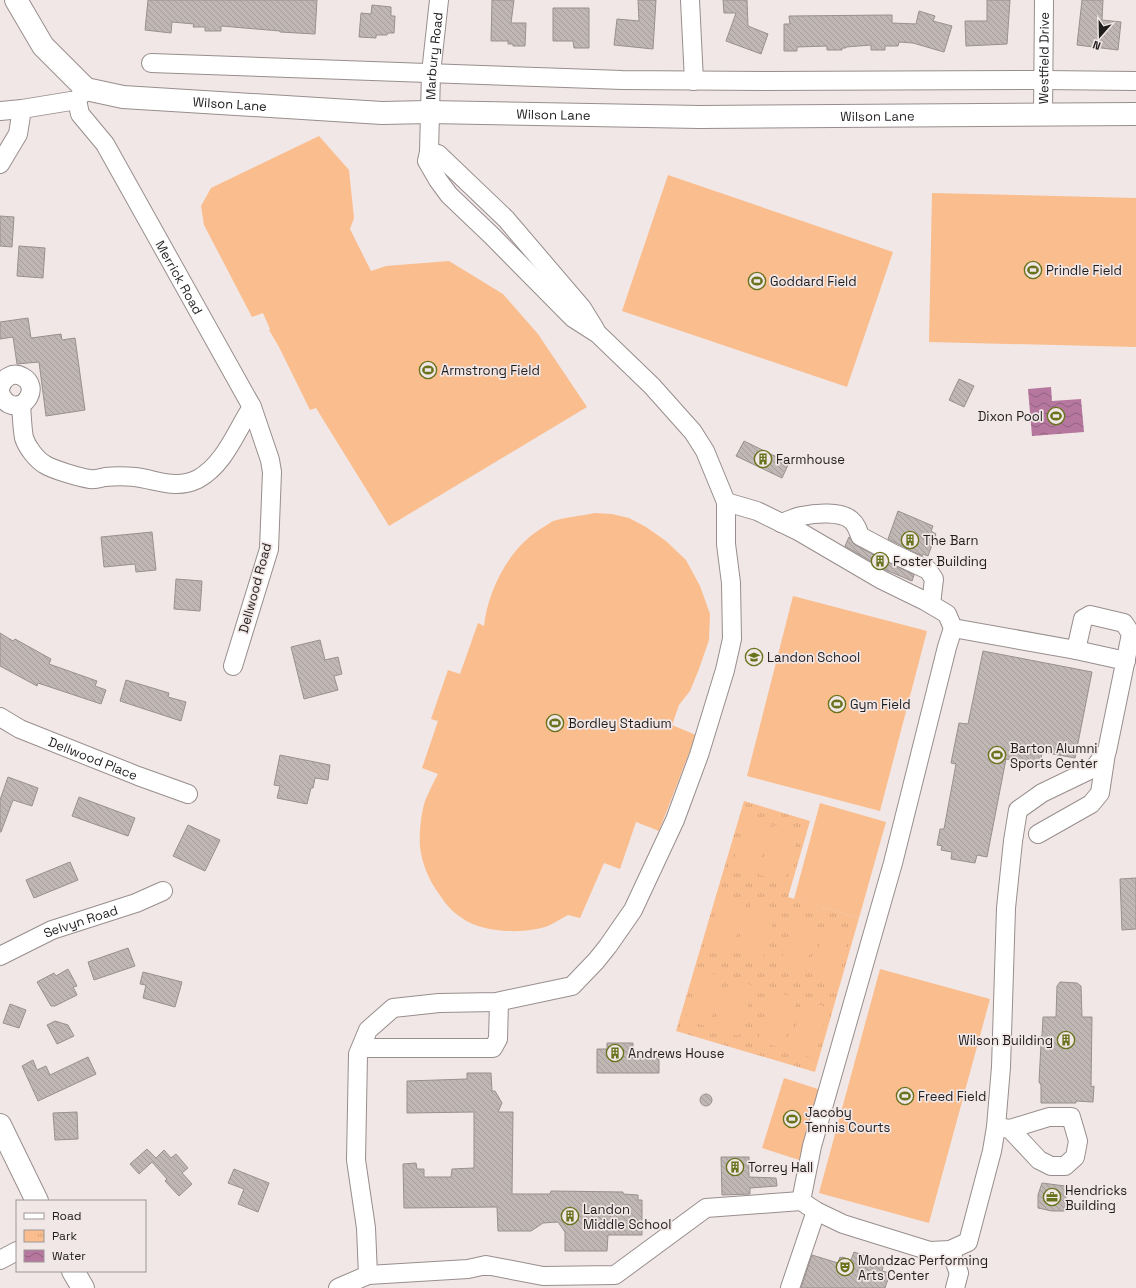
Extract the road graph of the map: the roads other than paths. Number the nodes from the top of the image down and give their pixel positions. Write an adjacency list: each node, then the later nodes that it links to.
1 (16, 0): 10 (main road)
2 (439, 0): 6 (street, Marbury Road)
3 (690, 0): 8 (street)
4 (1044, 0): 7 (street, Westfield Drive)
5 (151, 63): 6 (street)
6 (431, 73): 8 (street); 13 (street, Marbury Road)
7 (1043, 80): 8 (street); 9 (street); 15 (street, Westfield Drive)
8 (694, 81)
9 (1136, 81)
10 (81, 94): 11 (street); 13 (main road, Wilson Lane); 25 (street, Merrick Road)
11 (22, 109): 12 (street); 17 (street)
12 (0, 111)
13 (429, 112): 15 (main road, Wilson Lane); 16 (street, Marbury Road)
14 (1136, 114): 15 (main road, Wilson Lane)
15 (1043, 116)
16 (429, 152): 18 (street); 19 (street, Marbury Road)
17 (0, 164)
18 (486, 200): 19 (street); 20 (street)
19 (471, 216): 21 (street, Marbury Road)
20 (506, 219): 21 (street); 22 (street)
21 (492, 235): 22 (street, Marbury Road)
22 (598, 334): 27 (street)
23 (0, 390): 24 (street); 24 (street)
24 (21, 404): 25 (street)
25 (252, 407): 26 (street, Merrick Road)
26 (270, 460): 33 (street, Dellwood Road)
27 (726, 502): 28 (street); 40 (street)
28 (781, 523): 29 (street); 29 (street)
29 (931, 604): 30 (street)
30 (953, 628): 31 (street); 45 (street)
31 (1076, 650): 32 (street); 32 (street)
32 (1126, 661): 35 (street)
33 (233, 666)
34 (0, 717): 36 (street, Dellwood Place)
35 (1107, 751): 37 (street); 43 (street)
36 (188, 794)
37 (1038, 834)
38 (163, 891): 39 (street, Selvyn Road)
39 (0, 956)
40 (499, 1002): 41 (street); 41 (street)
41 (361, 1048): 50 (street)
42 (0, 1125): 44 (main road)
43 (1003, 1128): 43 (street); 46 (street)
44 (37, 1200)
45 (808, 1206): 46 (street); 50 (street); 53 (street)
46 (950, 1250): 54 (street)
47 (16, 1252): 48 (street)
48 (0, 1260)
49 (74, 1272): 51 (main road)
50 (368, 1274): 52 (street)
51 (83, 1288)
52 (338, 1288)
53 (790, 1288)
54 (955, 1288)

